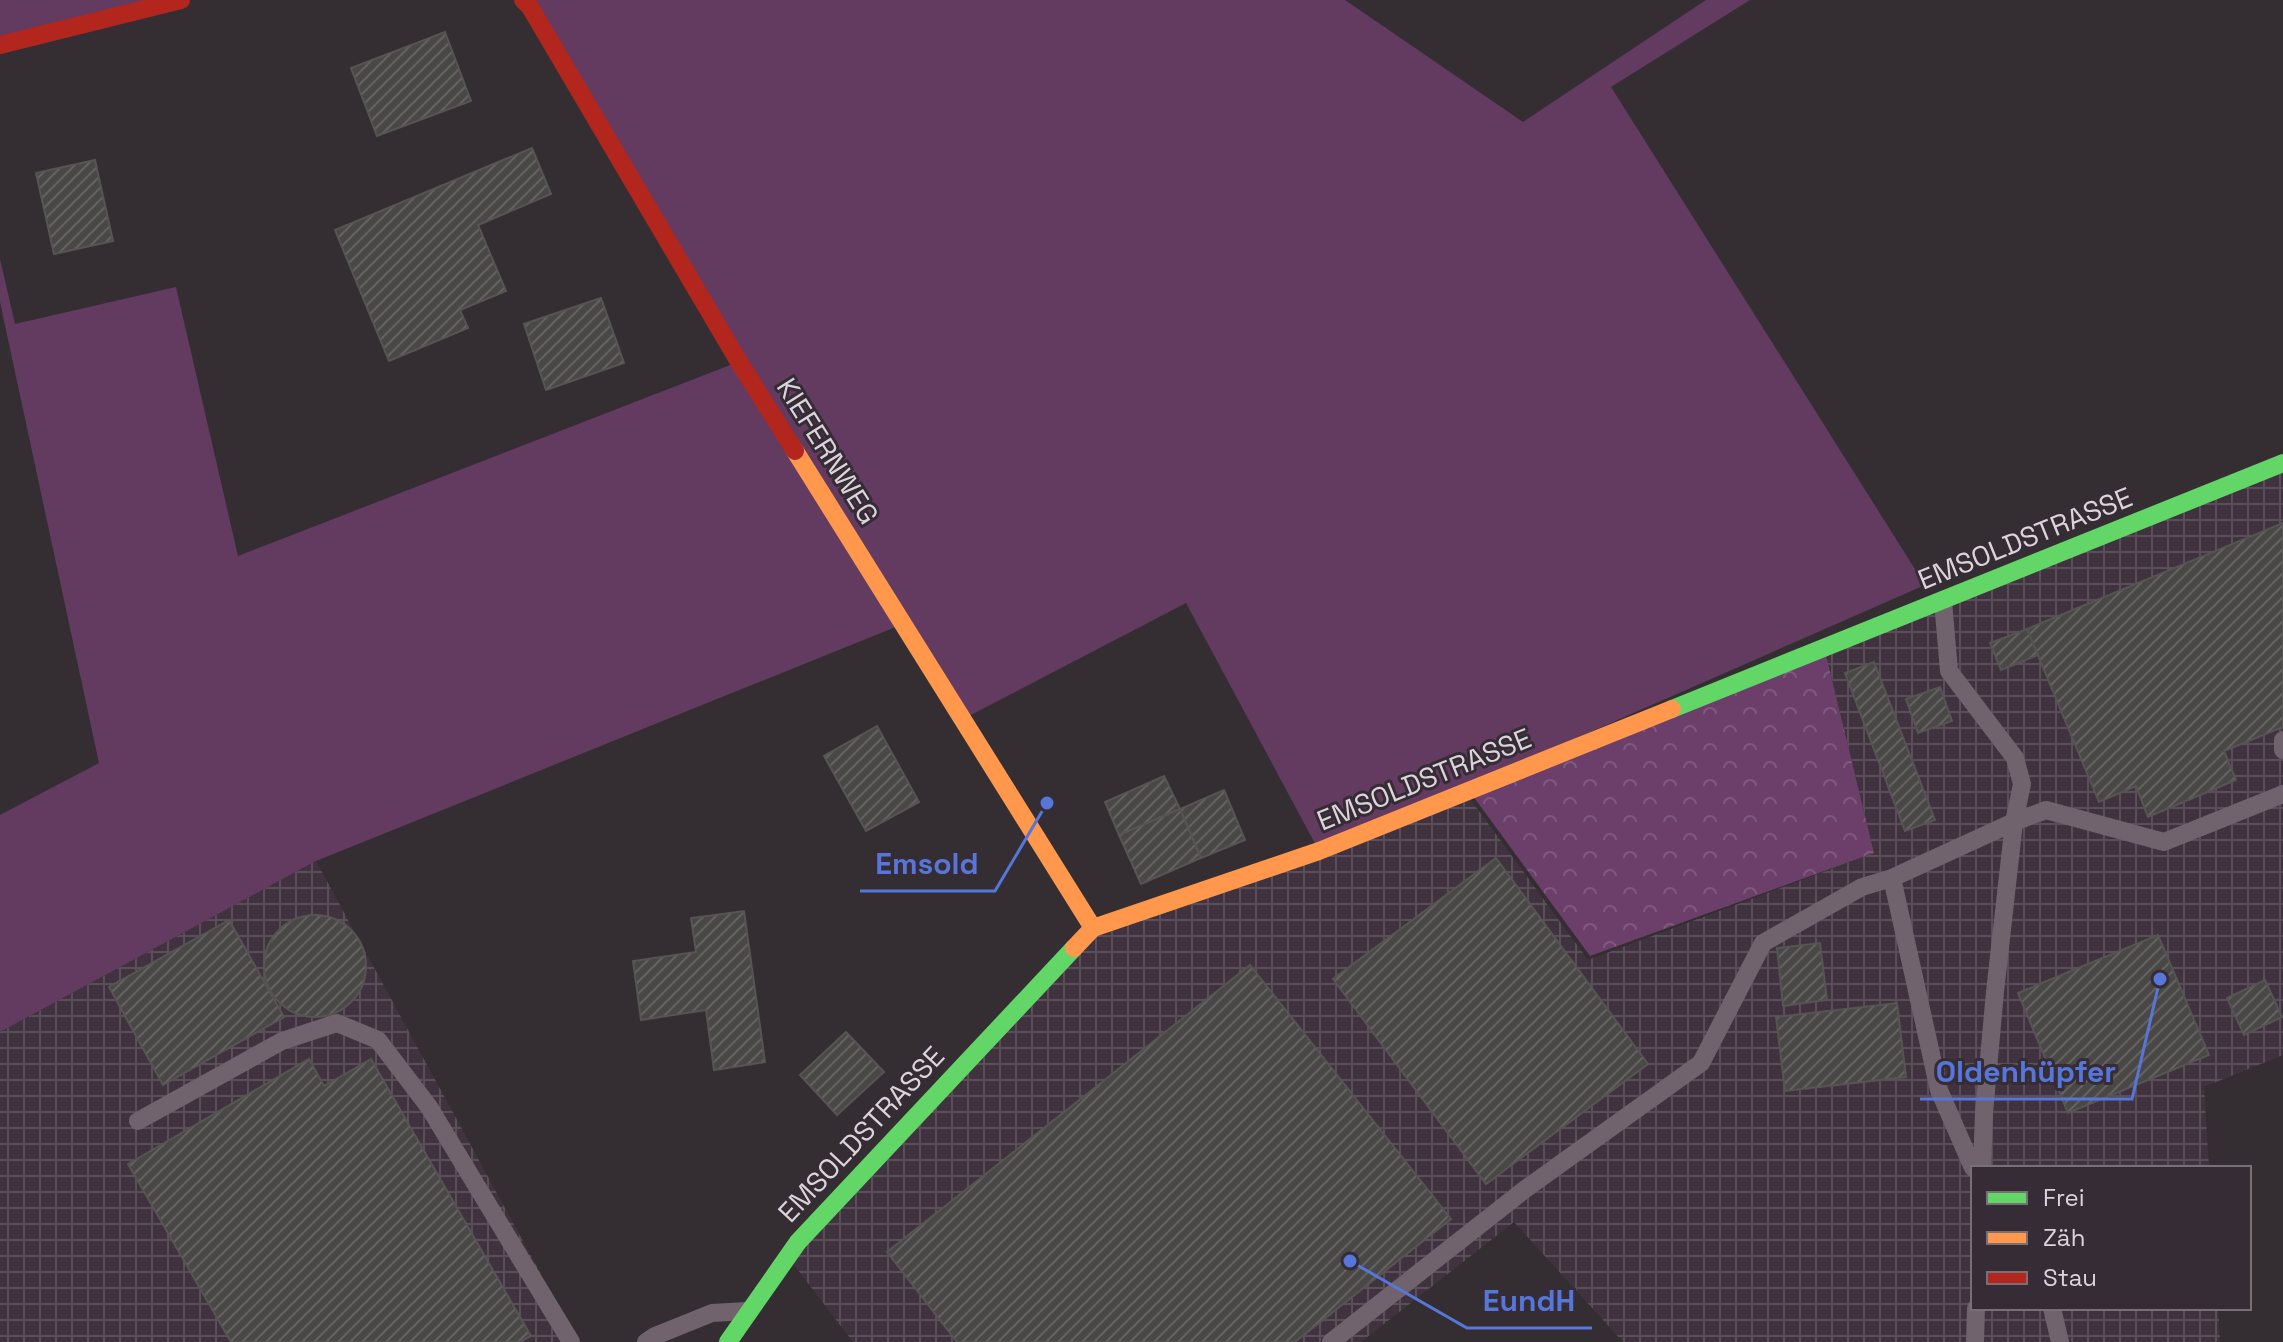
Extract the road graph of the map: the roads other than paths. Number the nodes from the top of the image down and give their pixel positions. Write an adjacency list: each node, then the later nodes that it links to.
1 (181, 0): 3 (street)
2 (523, 0): 11 (street, KIEFERNWEG)
3 (0, 45)
4 (2283, 463): 5 (street, EMSOLDSTRASSE)
5 (1943, 601): 9 (lane); 11 (street, EMSOLDSTRASSE)
6 (2283, 740): 7 (lane)
7 (2283, 750)
8 (2283, 794): 9 (lane)
9 (2014, 822): 10 (lane); 14 (lane)
10 (1892, 878): 13 (lane); 21 (lane)
11 (1093, 928): 17 (street, EMSOLDSTRASSE)
12 (138, 1121): 18 (lane)
13 (1972, 1166)
14 (1982, 1166)
15 (1976, 1310): 22 (lane)
16 (2052, 1310): 23 (lane)
17 (750, 1311): 19 (lane); 20 (street, EMSOLDSTRASSE)
18 (571, 1342)
19 (646, 1342)
20 (728, 1342)
21 (1331, 1342)
22 (1975, 1342)
23 (2060, 1342)

